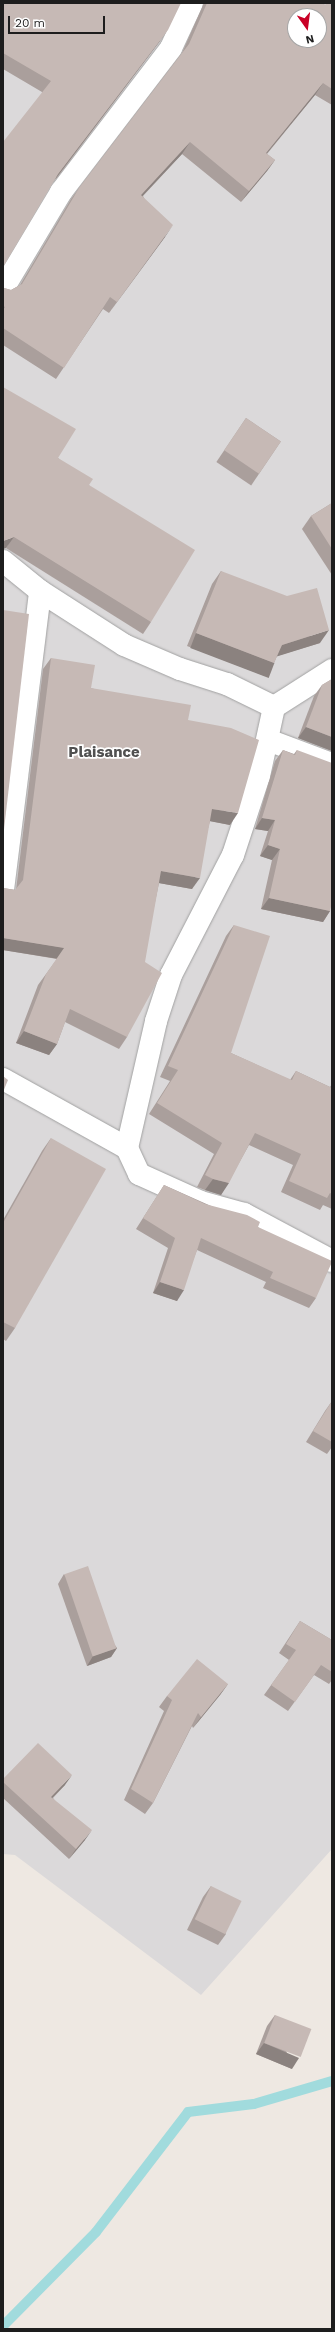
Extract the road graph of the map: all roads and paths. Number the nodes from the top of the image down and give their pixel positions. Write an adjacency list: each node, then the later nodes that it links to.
1 (192, 3): 2 (street)
2 (3, 290)
3 (3, 561): 4 (street)
4 (40, 592): 6 (street); 9 (street)
5 (332, 670): 6 (street)
6 (274, 707): 7 (street)
7 (268, 740): 8 (street); 11 (street)
8 (332, 764)
9 (3, 890)
10 (3, 1079): 11 (street)
11 (128, 1148): 12 (street)
12 (332, 1261)

